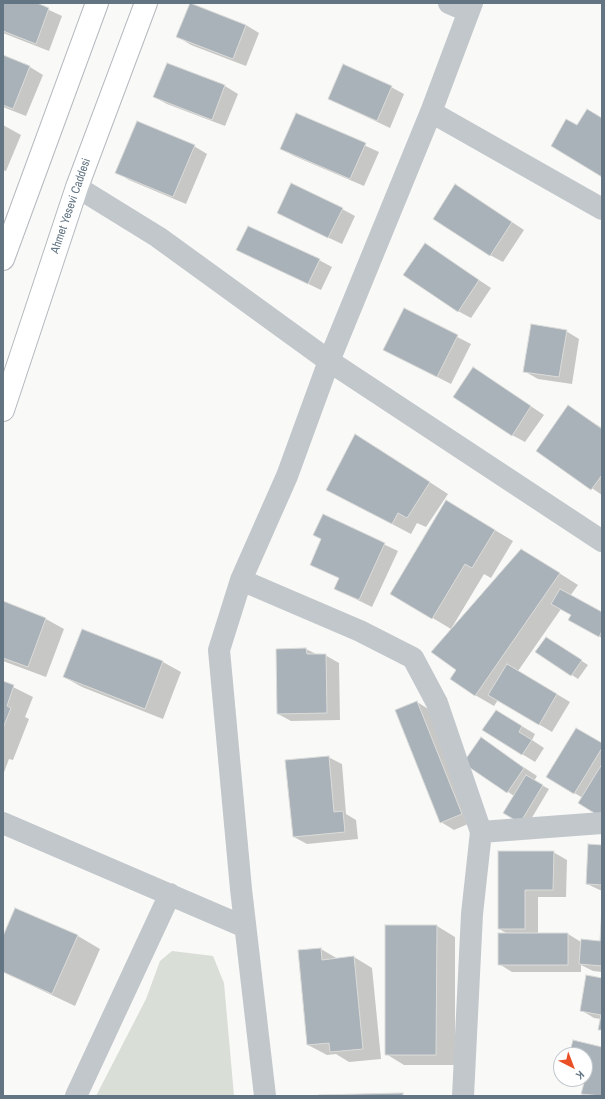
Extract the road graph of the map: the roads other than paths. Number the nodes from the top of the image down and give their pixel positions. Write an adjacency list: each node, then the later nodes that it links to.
1 (97, 3): 7 (main road)
2 (146, 3): 5 (main road, Ahmet Yesevi Caddesi)
3 (463, 6): 4 (street)
4 (431, 112): 6 (street); 8 (street)
5 (77, 187): 8 (street); 9 (main road, Ahmet Yesevi Caddesi)
6 (602, 209)
7 (3, 259)
8 (328, 361): 10 (street); 11 (street)
9 (3, 410)
10 (602, 541)
11 (240, 580): 14 (street); 16 (street)
12 (3, 823): 15 (street)
13 (602, 823): 14 (street)
14 (481, 832): 19 (street)
15 (170, 894): 16 (street); 17 (street)
16 (245, 927): 18 (street)
17 (76, 1096)
18 (265, 1096)
19 (463, 1096)

